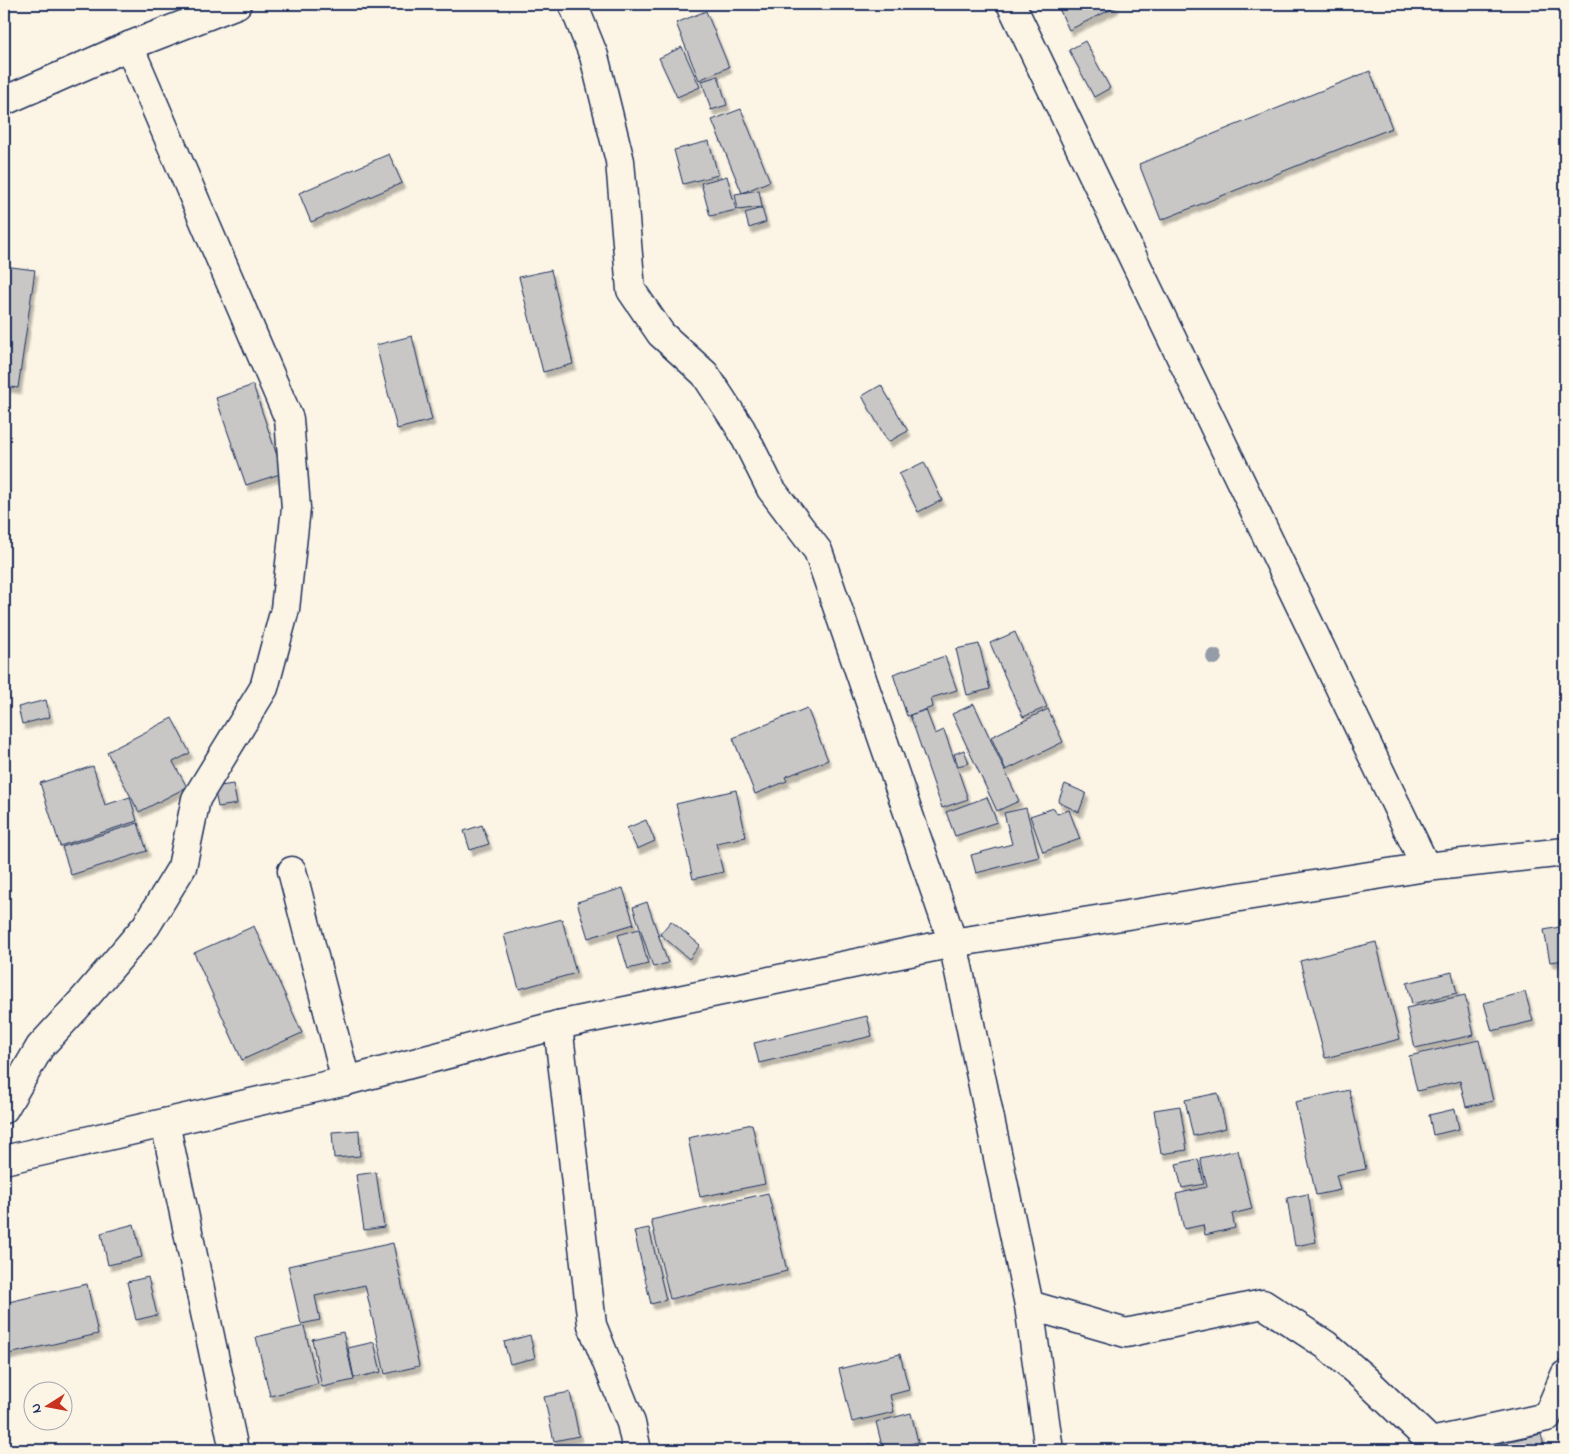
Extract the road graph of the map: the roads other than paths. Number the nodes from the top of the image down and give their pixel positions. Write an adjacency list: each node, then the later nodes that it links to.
1 (237, 4): 4 (street)
2 (573, 4): 9 (street)
3 (1011, 4): 7 (street)
4 (129, 46): 5 (street); 12 (street)
5 (4, 101)
6 (1565, 852): 7 (street)
7 (1426, 867): 9 (street)
8 (292, 871): 11 (street)
9 (953, 943): 10 (street); 15 (street)
10 (558, 1025): 11 (street); 18 (street)
11 (346, 1081): 13 (street)
12 (4, 1109)
13 (165, 1123): 14 (street); 17 (street)
14 (4, 1160)
15 (1029, 1305): 16 (street); 19 (street)
16 (1565, 1375)
17 (234, 1450)
18 (637, 1450)
19 (1049, 1450)

